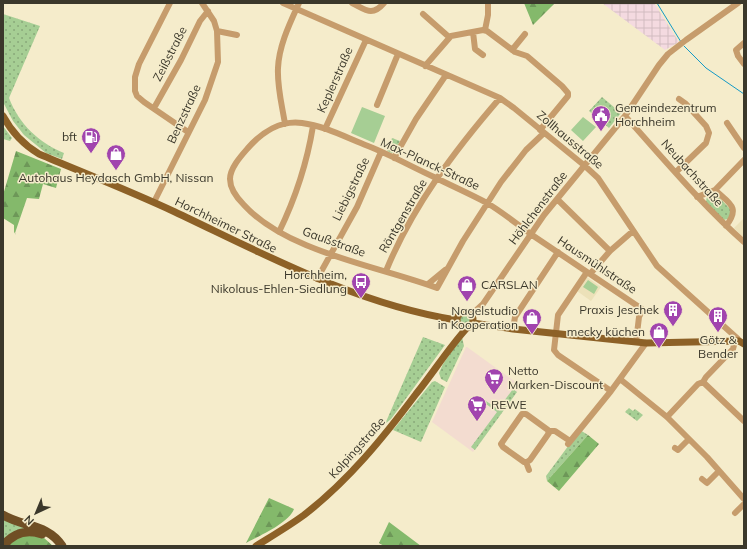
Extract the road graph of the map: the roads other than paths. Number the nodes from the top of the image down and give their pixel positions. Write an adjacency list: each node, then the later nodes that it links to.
1 (170, 3): 28 (street)
2 (202, 3): 9 (street, Benzstraße)
3 (283, 3): 8 (street, Zollhausstraße)
4 (352, 3): 5 (street)
5 (384, 3)
6 (488, 3): 11 (street)
7 (738, 3): 30 (street, Höhlchenstraße)
8 (298, 6): 17 (street, Zollhausstraße); 32 (street)
9 (208, 11): 12 (street, Benzstraße); 28 (street, Zeißstraße)
10 (423, 14): 16 (street)
11 (485, 30): 13 (street); 19 (street)
12 (218, 31): 15 (street); 35 (street, Benzstraße)
13 (472, 32): 16 (street); 21 (street)
14 (525, 34): 19 (street)
15 (237, 36)
16 (450, 37): 23 (street)
17 (366, 40): 20 (street, Zollhausstraße); 34 (street, Keplerstraße)
18 (744, 43): 22 (street)
19 (512, 50): 36 (street)
20 (398, 54): 23 (street, Zollhausstraße); 27 (street)
21 (483, 55)
22 (744, 64)
23 (426, 66): 24 (street, Zollhausstraße)
24 (446, 75): 25 (street, Zollhausstraße); 39 (street)
25 (500, 98): 36 (street, Zollhausstraße); 43 (street, Röntgenstraße)
26 (679, 99): 42 (street)
27 (376, 105)
28 (154, 108): 35 (street)
29 (3, 116): 47 (main road, Horchheimer Straße)
30 (625, 116): 41 (street, Höhlchenstraße); 42 (street, Neubachstraße)
31 (727, 123): 37 (street)
32 (285, 124): 33 (street, Max-Planck-Straße); 51 (street, Gaußstraße)
33 (314, 126): 34 (street, Max-Planck-Straße); 51 (street)
34 (325, 129): 38 (street, Max-Planck-Straße)
35 (188, 132): 47 (street, Benzstraße)
36 (542, 132): 41 (street, Zollhausstraße); 48 (street)
37 (744, 148)
38 (382, 152): 39 (street, Max-Planck-Straße); 56 (street, Liebigstraße)
39 (394, 158): 43 (street, Max-Planck-Straße)
40 (744, 160): 44 (street)
41 (585, 166): 46 (street, Höhlchenstraße); 50 (street, Zollhausstraße)
42 (676, 172): 45 (street, Neubachstraße)
43 (437, 179): 48 (street, Max-Planck-Straße); 57 (street, Röntgenstraße)
44 (715, 190): 45 (street); 49 (street)
45 (697, 197): 49 (street, Neubachstraße)
46 (557, 199): 52 (street, Höhlchenstraße); 54 (street)
47 (154, 202): 59 (main road, Horchheimer Straße)
48 (487, 203): 52 (street, Max-Planck-Straße); 57 (street, Gaußstraße)
49 (726, 226): 53 (street, Neubachstraße)
50 (634, 231): 54 (street); 67 (street, Zollhausstraße)
51 (279, 232): 56 (street, Gaußstraße)
52 (531, 234): 55 (street, Hausmühlstraße); 60 (street, Höhlchenstraße)
53 (744, 242)
54 (610, 251): 58 (street)
55 (558, 252): 58 (street, Hausmühlstraße); 64 (street)
56 (330, 254): 57 (street, Gaußstraße); 59 (street, Liebigstraße)
57 (386, 271)
58 (589, 273): 65 (street); 66 (street, Hausmühlstraße)
59 (317, 279): 61 (main road, Horchheimer Straße)
60 (471, 315): 61 (main road); 62 (main road)
61 (457, 323): 63 (main road); 68 (main road, Kolpingstraße)
62 (473, 323): 63 (main road); 64 (main road)
63 (466, 329): 68 (main road, Kolpingstraße)
64 (513, 329): 65 (main road)
65 (556, 333): 66 (main road); 72 (street)
66 (636, 342): 69 (main road)
67 (739, 342): 69 (main road); 71 (street)
68 (454, 343): 89 (main road, Kolpingstraße)
69 (646, 343): 70 (street)
70 (620, 379): 72 (street); 73 (street)
71 (703, 382): 73 (street); 74 (street)
72 (611, 391): 75 (street)
73 (667, 418): 76 (street)
74 (744, 421)
75 (548, 431): 78 (street); 78 (street)
76 (689, 439): 77 (street); 80 (street)
77 (675, 448)
78 (526, 462): 79 (street)
79 (529, 470)
80 (719, 471): 81 (street); 82 (street)
81 (702, 479)
82 (744, 499)
83 (744, 504): 84 (street)
84 (735, 513)
85 (3, 515): 88 (highway)
86 (3, 546): 87 (highway)
87 (56, 546)
88 (62, 546)
89 (256, 546)

